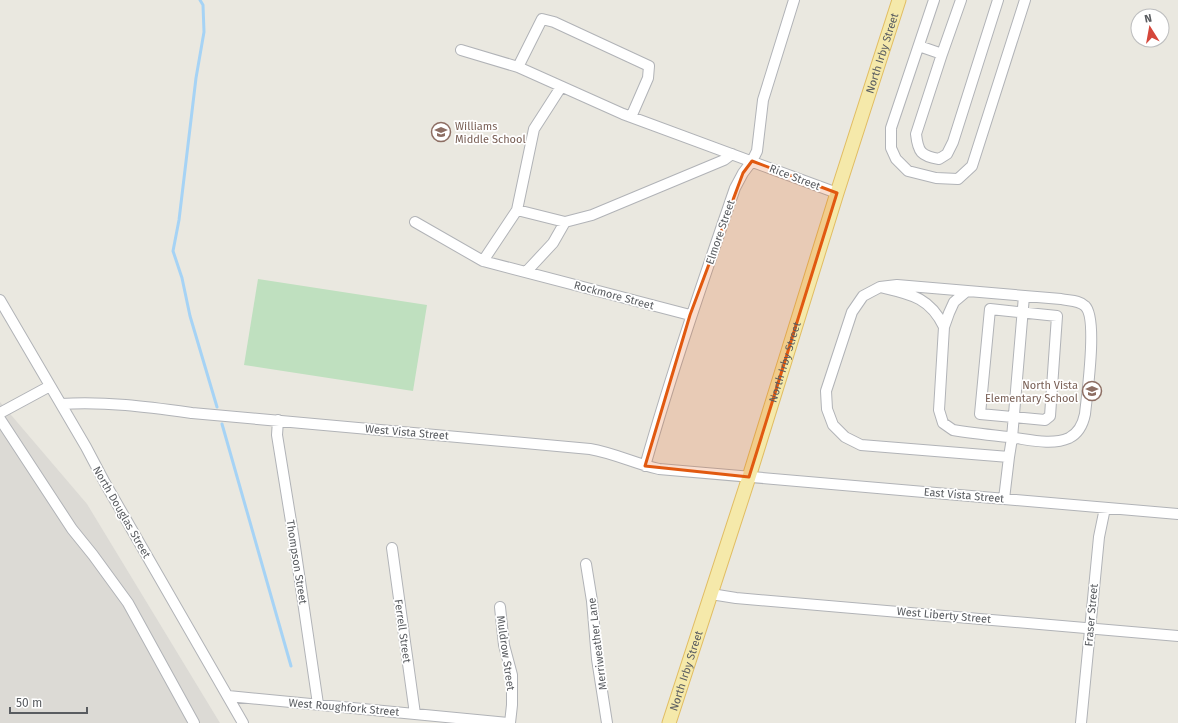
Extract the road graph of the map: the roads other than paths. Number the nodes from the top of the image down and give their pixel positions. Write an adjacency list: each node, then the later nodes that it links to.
1 (794, 0): 14 (street, Elmore Street)
2 (899, 0): 15 (main road, North Irby Street)
3 (934, 0): 7 (street)
4 (961, 0): 9 (street)
5 (998, 0): 9 (street)
6 (1025, 0): 7 (street)
7 (918, 46): 9 (street)
8 (461, 50): 10 (street, Rice Street)
9 (942, 54)
10 (518, 67): 11 (street, Rice Street); 12 (street)
11 (561, 87): 12 (street, Rice Street); 16 (street)
12 (631, 117): 13 (street, Rice Street)
13 (732, 154): 14 (street, Rice Street); 18 (street)
14 (752, 161): 15 (street, Rice Street); 26 (street, Elmore Street)
15 (837, 193): 37 (main road, North Irby Street)
16 (517, 210): 18 (street); 19 (street)
17 (415, 222): 19 (street, Rockmore Street)
18 (565, 222): 20 (street)
19 (483, 261): 20 (street, Rockmore Street)
20 (526, 272): 26 (street, Rockmore Street)
21 (880, 287): 22 (street); 27 (street); 35 (street)
22 (967, 291): 23 (street); 27 (street)
23 (1024, 296): 25 (street); 34 (street)
24 (0, 300): 28 (street, North Douglas Street)
25 (1023, 312): 31 (street); 31 (street); 31 (street)
26 (690, 315): 36 (street, Elmore Street)
27 (944, 327): 34 (street)
28 (50, 386): 29 (street, North Douglas Street); 30 (street)
29 (61, 404): 33 (street, West Vista Street); 47 (street, North Douglas Street)
30 (0, 413)
31 (1014, 418): 34 (street)
32 (0, 419): 51 (street)
33 (278, 420): 36 (street, West Vista Street); 48 (street, Thompson Street)
34 (1012, 438): 35 (street)
35 (1009, 457): 38 (street)
36 (645, 466): 37 (street, West Vista Street)
37 (750, 477): 38 (street, East Vista Street); 43 (main road, North Irby Street)
38 (1004, 499): 39 (street, East Vista Street)
39 (1105, 508): 40 (street, East Vista Street); 45 (street, Fraser Street)
40 (1178, 514)
41 (392, 548): 49 (street, Ferrell Street)
42 (586, 564): 54 (street, Merriweather Lane)
43 (711, 594): 45 (street, West Liberty Street); 55 (main road, North Irby Street)
44 (500, 607): 53 (street, Muldrow Street)
45 (1090, 628): 46 (street, West Liberty Street); 56 (street, Fraser Street)
46 (1178, 636)
47 (228, 696): 48 (street, West Roughfork Street); 52 (street, North Douglas Street)
48 (318, 704): 49 (street, West Roughfork Street)
49 (415, 714): 50 (street, West Roughfork Street)
50 (476, 721): 53 (street, West Roughfork Street)
51 (194, 723)
52 (243, 723)
53 (509, 723)
54 (607, 723)
55 (669, 723)
56 (1081, 723)

